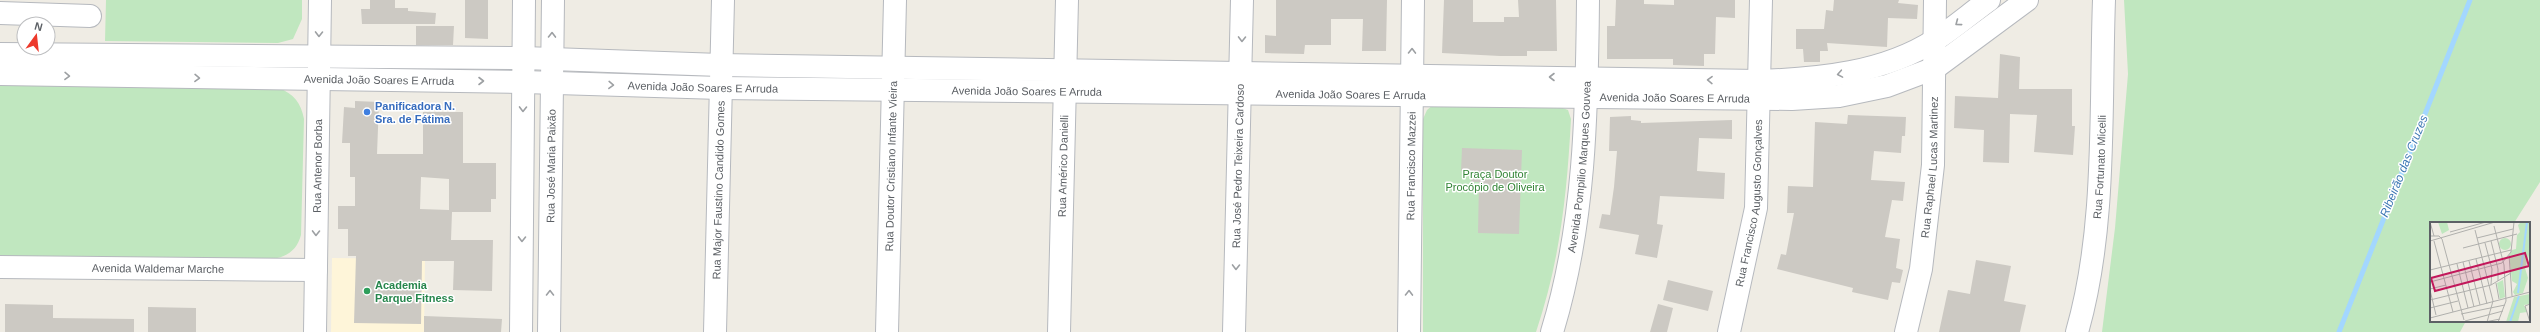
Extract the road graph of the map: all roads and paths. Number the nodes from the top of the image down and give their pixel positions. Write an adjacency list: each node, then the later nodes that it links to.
1 (320, 0): 22 (street, Rua Antenor Borba, one-way to 22)
2 (524, 0): 24 (street)
3 (553, 0): 25 (street, Rua José Maria Paixão, one-way to 3)
4 (723, 0): 26 (street, Rua Major Faustino Candido Gomes)
5 (895, 0): 27 (street, Rua Doutor Cristiano Infante Vieira)
6 (1067, 0): 29 (street, Rua Américo Danielli)
7 (1242, 0): 35 (street, Rua José Pedro Teixeira Cardoso, one-way to 35)
8 (1413, 0): 36 (street, Rua Francisco Mazzei, one-way to 8)
9 (1588, 0): 37 (street, Avenida Pompilio Marques Gouvea)
10 (1761, 0): 40 (street, Rua Francisco Augusto Gonçalves)
11 (1935, 0): 18 (street, Rua Raphael Lucas Martinez)
12 (1989, 0): 18 (street, Avenida João Soares E Arruda, one-way to 18)
13 (2027, 0): 28 (street, Avenida João Soares E Arruda)
14 (2104, 0): 55 (street, Rua Fortunato Micelli)
15 (32, 13): 16 (street); 17 (street)
16 (0, 14)
17 (90, 16)
18 (1935, 40): 28 (street, Rua Raphael Lucas Martinez); 40 (street, Avenida João Soares E Arruda, one-way to 40)
19 (56, 51): 22 (street, Avenida João Soares E Arruda)
20 (16, 53): 21 (street, Avenida João Soares E Arruda)
21 (0, 54)
22 (319, 55): 24 (street, Avenida João Soares E Arruda); 32 (street, Rua Antenor Borba)
23 (37, 56): 31 (street)
24 (524, 58): 25 (street, Avenida João Soares E Arruda); 33 (street)
25 (552, 60): 26 (street, Avenida João Soares E Arruda); 34 (street, Rua José Maria Paixão)
26 (720, 65): 27 (street, Avenida João Soares E Arruda); 38 (street, Rua Major Faustino Candido Gomes)
27 (893, 68): 29 (street, Avenida João Soares E Arruda); 39 (street, Rua Doutor Cristiano Infante Vieira)
28 (1935, 68): 40 (street, Avenida João Soares E Arruda); 54 (street, Rua Raphael Lucas Martinez)
29 (1065, 69): 35 (street, Avenida João Soares E Arruda); 41 (street, Rua Américo Danielli)
30 (0, 74): 31 (street, Avenida João Soares E Arruda)
31 (40, 75): 32 (street, Avenida João Soares E Arruda, one-way to 32)
32 (318, 80): 33 (street, Avenida João Soares E Arruda, one-way to 33); 43 (street, Rua Antenor Borba, one-way to 43)
33 (524, 82): 34 (street, Avenida João Soares E Arruda); 45 (street, one-way to 45)
34 (551, 83): 38 (street, Avenida João Soares E Arruda, one-way to 38); 46 (street, Rua José Maria Paixão, one-way to 34)
35 (1241, 84): 36 (street, Avenida João Soares E Arruda); 41 (street, Avenida João Soares E Arruda); 50 (street, Rua José Pedro Teixeira Cardoso, one-way to 50)
36 (1412, 85): 37 (street, Avenida João Soares E Arruda); 51 (street, Rua Francisco Mazzei, one-way to 36)
37 (1587, 87): 40 (street, Avenida João Soares E Arruda); 52 (street, Avenida Pompilio Marques Gouvea)
38 (720, 88): 39 (street, Avenida João Soares E Arruda); 47 (street, Rua Major Faustino Candido Gomes)
39 (893, 89): 41 (street, Avenida João Soares E Arruda); 48 (street, Rua Doutor Cristiano Infante Vieira)
40 (1760, 90): 53 (street, Rua Francisco Augusto Gonçalves)
41 (1065, 92): 49 (street, Rua Américo Danielli)
42 (0, 267): 43 (street, Avenida Waldemar Marche)
43 (316, 270): 44 (street, Rua Antenor Borba)
44 (315, 332)
45 (521, 332)
46 (549, 332)
47 (715, 332)
48 (887, 332)
49 (1059, 332)
50 (1234, 332)
51 (1408, 332)
52 (1552, 332)
53 (1729, 332)
54 (1906, 332)
55 (2078, 332)

